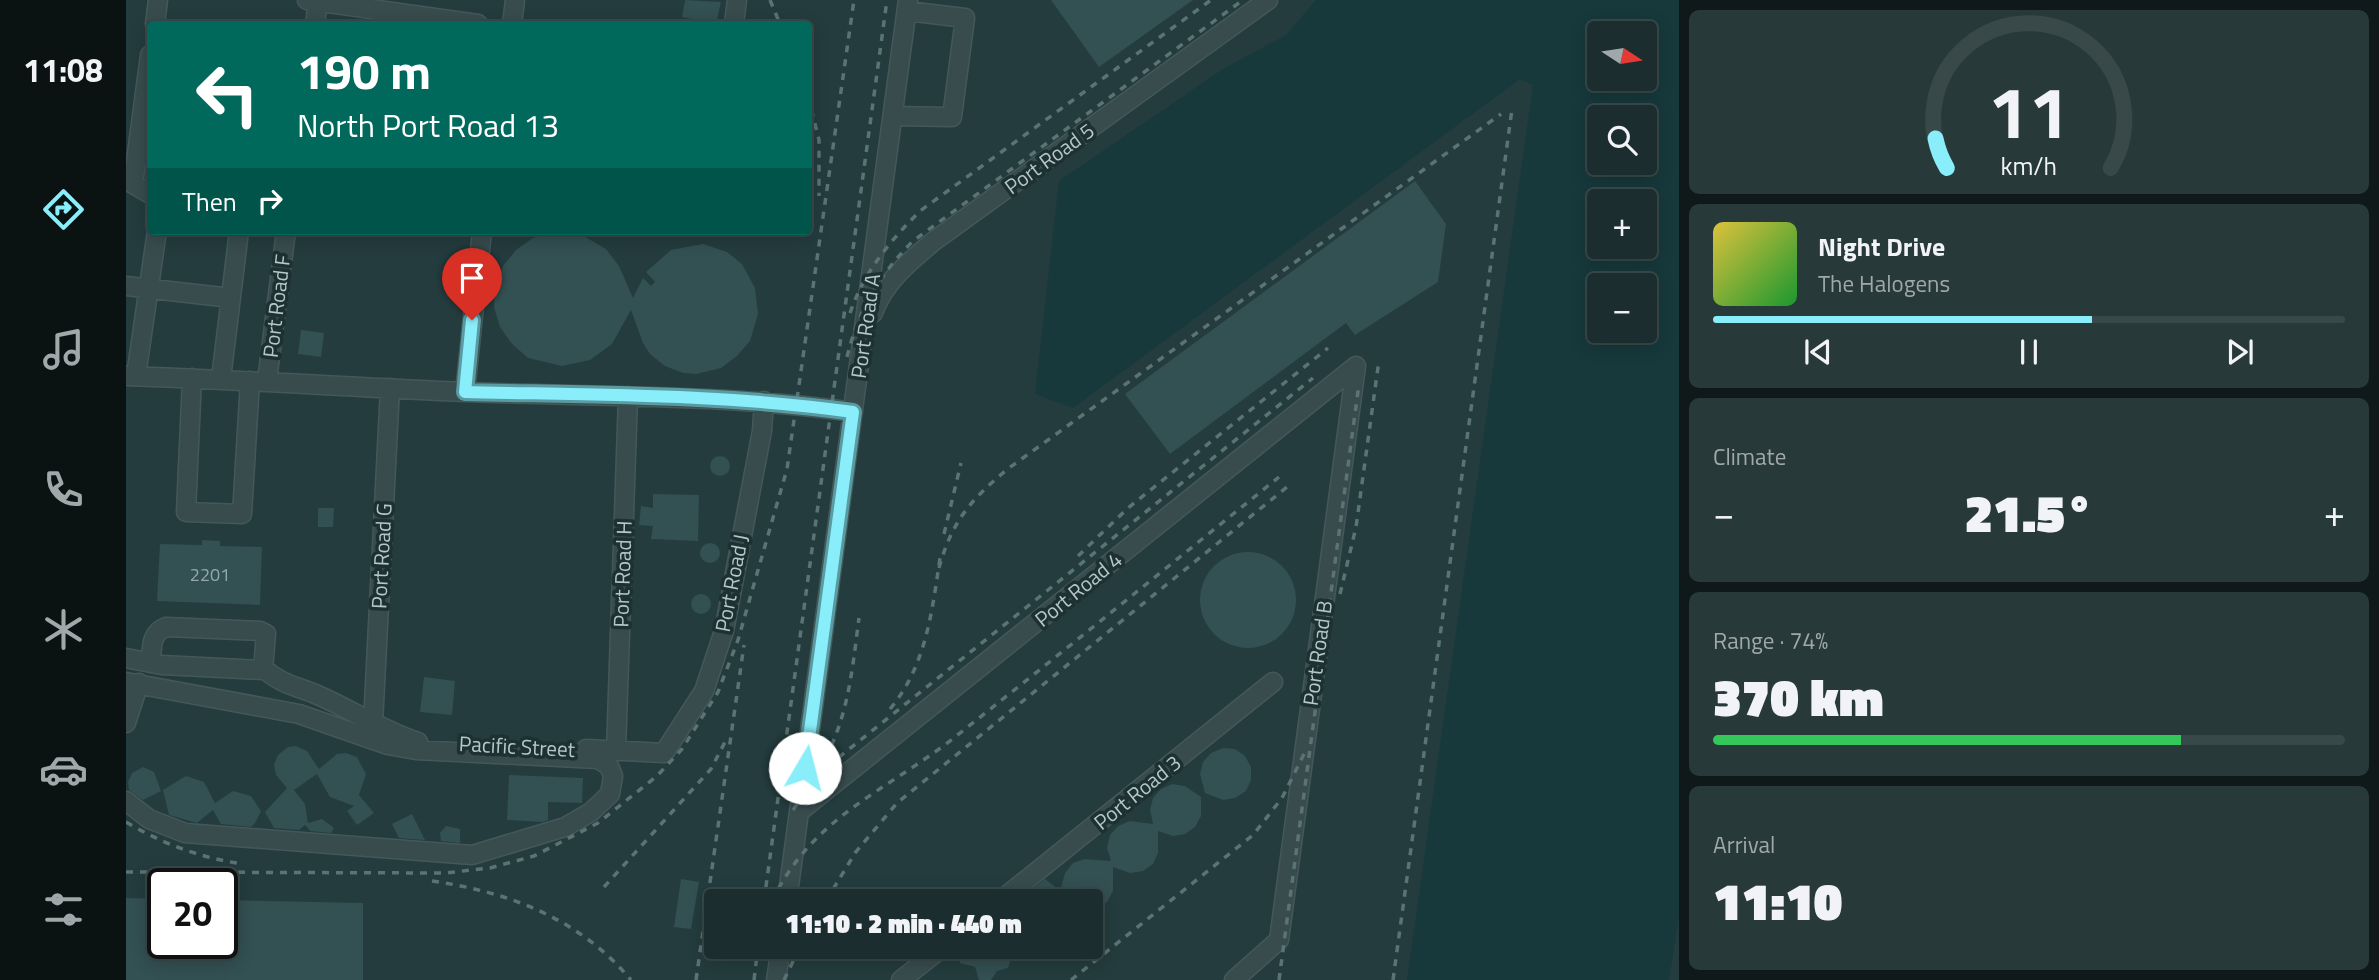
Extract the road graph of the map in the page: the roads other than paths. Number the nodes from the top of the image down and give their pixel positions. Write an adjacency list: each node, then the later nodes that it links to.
1 (158, 0): 7 (lane)
2 (515, 0): 10 (lane)
3 (737, 0): 11 (lane)
4 (1268, 0): 22 (lane, Port Road 5)
5 (314, 1): 8 (lane); 9 (lane)
6 (908, 6): 13 (lane, Port Road A); 13 (lane)
7 (155, 21)
8 (315, 21)
9 (457, 21)
10 (512, 21)
11 (734, 21)
12 (147, 86): 14 (lane)
13 (893, 116): 22 (lane, Port Road A)
14 (147, 192)
15 (156, 235): 20 (lane)
16 (239, 235): 21 (lane)
17 (285, 235): 27 (lane, Port Road F)
18 (482, 235): 29 (lane)
19 (126, 286): 20 (lane)
20 (149, 289): 21 (lane); 24 (lane)
21 (231, 298): 26 (lane)
22 (862, 343): 32 (lane, Port Road A)
23 (1356, 366): 43 (lane, Port Road 4); 50 (lane, Port Road B)
24 (131, 376): 25 (lane)
25 (192, 379): 26 (lane); 27 (lane, Port Road F)
26 (221, 379): 27 (lane)
27 (258, 381): 28 (lane)
28 (390, 388): 29 (lane); 39 (lane, Port Road G)
29 (465, 392): 30 (lane)
30 (628, 396): 31 (lane); 40 (lane, Port Road H)
31 (764, 401): 32 (lane); 41 (lane, Port Road J)
32 (853, 412): 43 (lane, Port Road A)
33 (126, 658): 34 (lane)
34 (151, 663): 35 (lane); 35 (lane)
35 (264, 669): 39 (lane, Pacific Street)
36 (1273, 682): 45 (lane, Port Road 3)
37 (132, 683): 38 (lane); 42 (lane)
38 (126, 723)
39 (373, 724): 40 (lane, Pacific Street)
40 (616, 751): 41 (lane, Pacific Street)
41 (664, 753)
42 (126, 801)
43 (800, 811): 44 (lane, Port Road A)
44 (789, 889)
45 (1015, 889)
46 (779, 959): 48 (lane)
47 (928, 959): 49 (lane)
48 (777, 979)
49 (901, 980)
50 (1234, 980)

